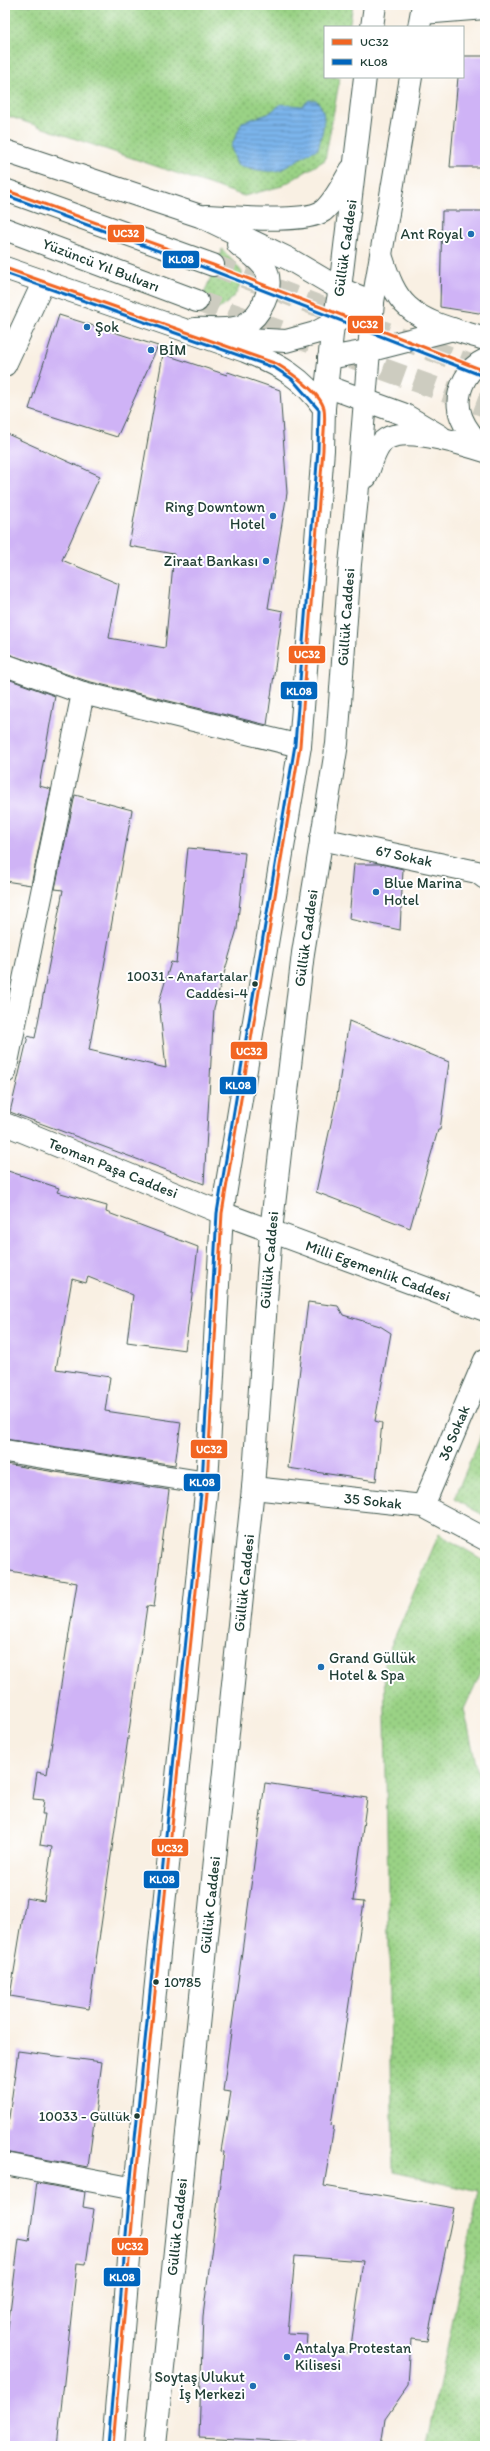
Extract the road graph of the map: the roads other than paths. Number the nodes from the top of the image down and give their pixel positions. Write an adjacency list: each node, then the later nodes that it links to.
1 (375, 5): 4 (main road)
2 (485, 8): 3 (main road)
3 (421, 15)
4 (372, 26)
5 (365, 78): 8 (main road, Güllük Caddesi)
6 (411, 78): 12 (main road, Güllük Caddesi)
7 (5, 151): 10 (main road)
8 (356, 162): 10 (main road); 16 (main road, Güllük Caddesi)
9 (5, 190): 13 (main road)
10 (200, 216): 16 (main road); 20 (main road)
11 (5, 229): 17 (main road, Yüzüncü Yıl Bulvarı)
12 (381, 254): 18 (main road, Güllük Caddesi); 21 (main road)
13 (213, 265)
14 (5, 268): 15 (main road)
15 (44, 282): 20 (main road); 27 (main road)
16 (340, 288): 18 (main road); 19 (main road, Güllük Caddesi)
17 (197, 301)
18 (373, 302): 19 (main road); 24 (main road, Güllük Caddesi)
19 (333, 325): 22 (main road); 25 (main road, Güllük Caddesi)
20 (180, 329): 22 (main road)
21 (453, 329): 23 (main road); 24 (main road)
22 (209, 339): 30 (main road)
23 (485, 339)
24 (368, 351): 25 (main road); 29 (main road, Güllük Caddesi)
25 (329, 358): 28 (main road, Güllük Caddesi)
26 (485, 360): 32 (main road)
27 (5, 365)
28 (326, 386): 29 (main road); 30 (main road, Güllük Caddesi)
29 (365, 402): 31 (main road); 33 (main road, Güllük Caddesi)
30 (324, 408): 36 (main road, Güllük Caddesi)
31 (446, 439): 32 (main road); 33 (main road)
32 (485, 451)
33 (357, 498): 37 (main road, Güllük Caddesi)
34 (5, 665): 35 (main road)
35 (84, 693): 36 (main road); 39 (main road)
36 (300, 746): 41 (main road, Güllük Caddesi)
37 (321, 839): 38 (main road, 67 Sokak); 42 (main road, Güllük Caddesi)
38 (485, 878)
39 (5, 1072)
40 (5, 1124): 41 (main road, Teoman Paşa Caddesi)
41 (222, 1213): 42 (main road, Teoman Paşa Caddesi); 46 (main road, Güllük Caddesi)
42 (271, 1231): 43 (main road, Milli Egemenlik Caddesi); 47 (main road, Güllük Caddesi)
43 (485, 1310)
44 (485, 1360): 48 (main road, 36 Sokak)
45 (5, 1451): 46 (main road)
46 (207, 1483): 51 (main road, Güllük Caddesi)
47 (253, 1488): 48 (main road, 35 Sokak); 53 (main road, Güllük Caddesi)
48 (423, 1506): 49 (main road, 35 Sokak)
49 (485, 1539)
50 (5, 2164): 51 (main road)
51 (134, 2189): 52 (main road, Güllük Caddesi)
52 (113, 2446)
53 (155, 2446)

